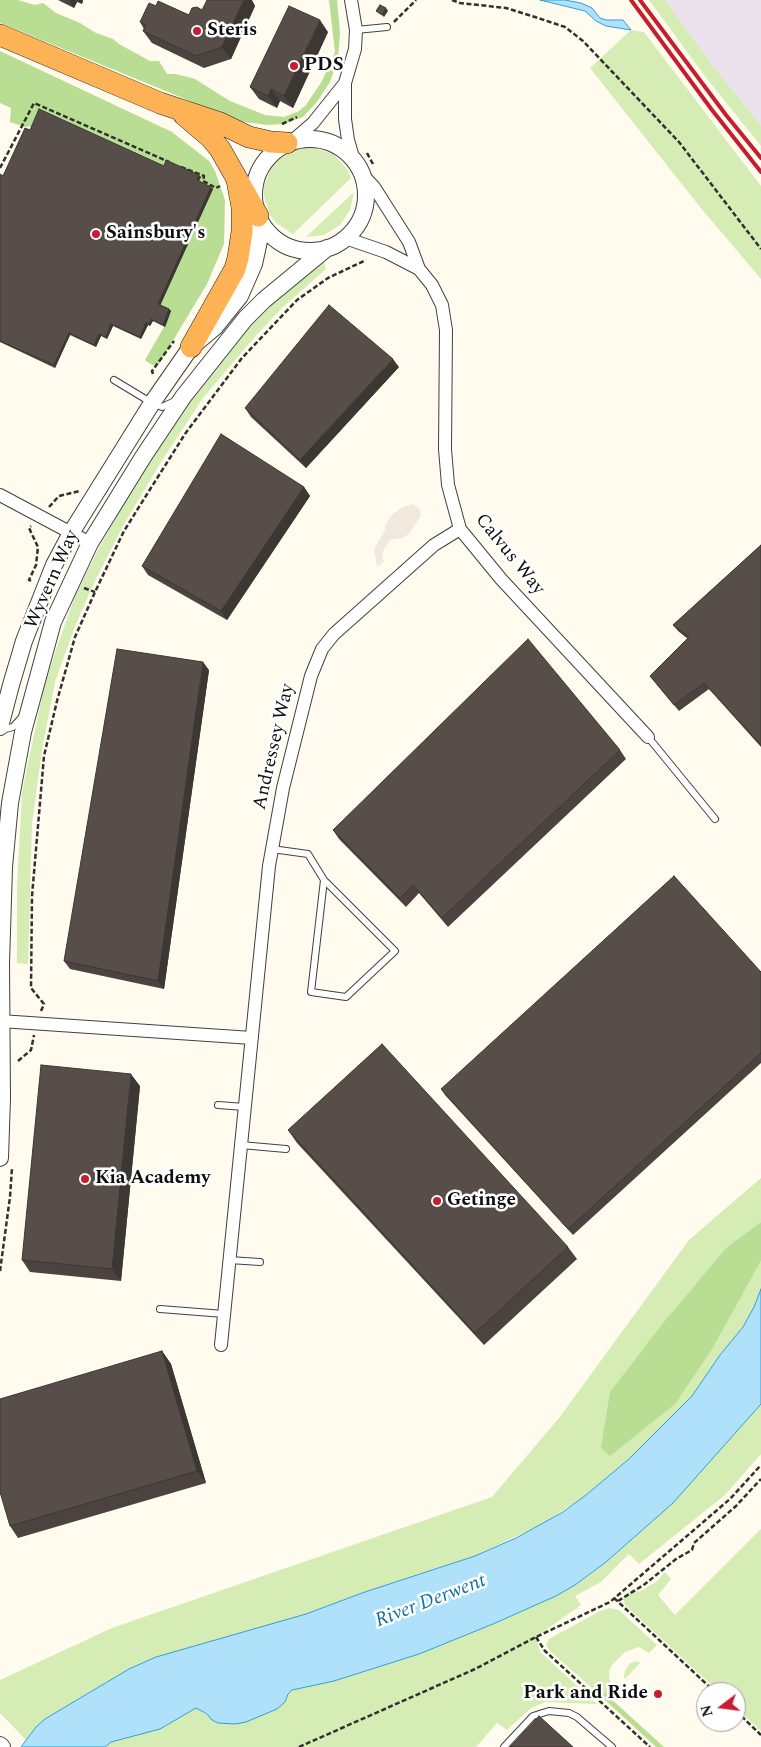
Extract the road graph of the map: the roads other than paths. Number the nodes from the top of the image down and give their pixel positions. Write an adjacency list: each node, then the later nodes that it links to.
1 (351, 0): 3 (street)
2 (387, 27): 3 (lane)
3 (356, 30): 5 (street)
4 (0, 35): 6 (highway)
5 (345, 83): 7 (street); 8 (street)
6 (178, 110): 7 (highway); 9 (highway)
7 (284, 137): 8 (street); 10 (street)
8 (364, 168): 11 (street); 13 (street)
9 (230, 182): 10 (highway); 14 (highway)
10 (259, 218): 12 (street); 14 (street, Wyvern Way)
11 (345, 238): 12 (street); 13 (street)
12 (327, 248): 16 (street, Wyvern Way)
13 (420, 269): 19 (street, Calvus Way)
14 (183, 343): 17 (street, Wyvern Way)
15 (114, 380): 17 (lane)
16 (183, 397): 17 (lane); 21 (street, Wyvern Way)
17 (155, 399): 20 (street, Wyvern Way)
18 (0, 495): 20 (street)
19 (460, 529): 24 (street, Calvus Way); 26 (street, Andressey Way)
20 (71, 532): 21 (street); 23 (street, Wyvern Way)
21 (90, 543): 22 (street, Wyvern Way)
22 (29, 708): 23 (lane); 28 (street, Wyvern Way)
23 (0, 729)
24 (648, 737): 25 (lane)
25 (716, 819)
26 (272, 850): 27 (lane); 29 (street, Andressey Way)
27 (324, 880): 27 (lane)
28 (0, 1021): 29 (street); 34 (street, Wyvern Way)
29 (252, 1038): 31 (street, Andressey Way)
30 (218, 1105): 31 (lane)
31 (245, 1107): 32 (street, Andressey Way)
32 (241, 1145): 33 (lane); 35 (street, Andressey Way)
33 (286, 1149)
34 (6, 1160)
35 (229, 1260): 36 (lane); 38 (street, Andressey Way)
36 (260, 1262)
37 (160, 1309): 38 (lane)
38 (224, 1314): 39 (street, Andressey Way)
39 (221, 1345)
40 (504, 1747): 41 (lane)
41 (612, 1747)

